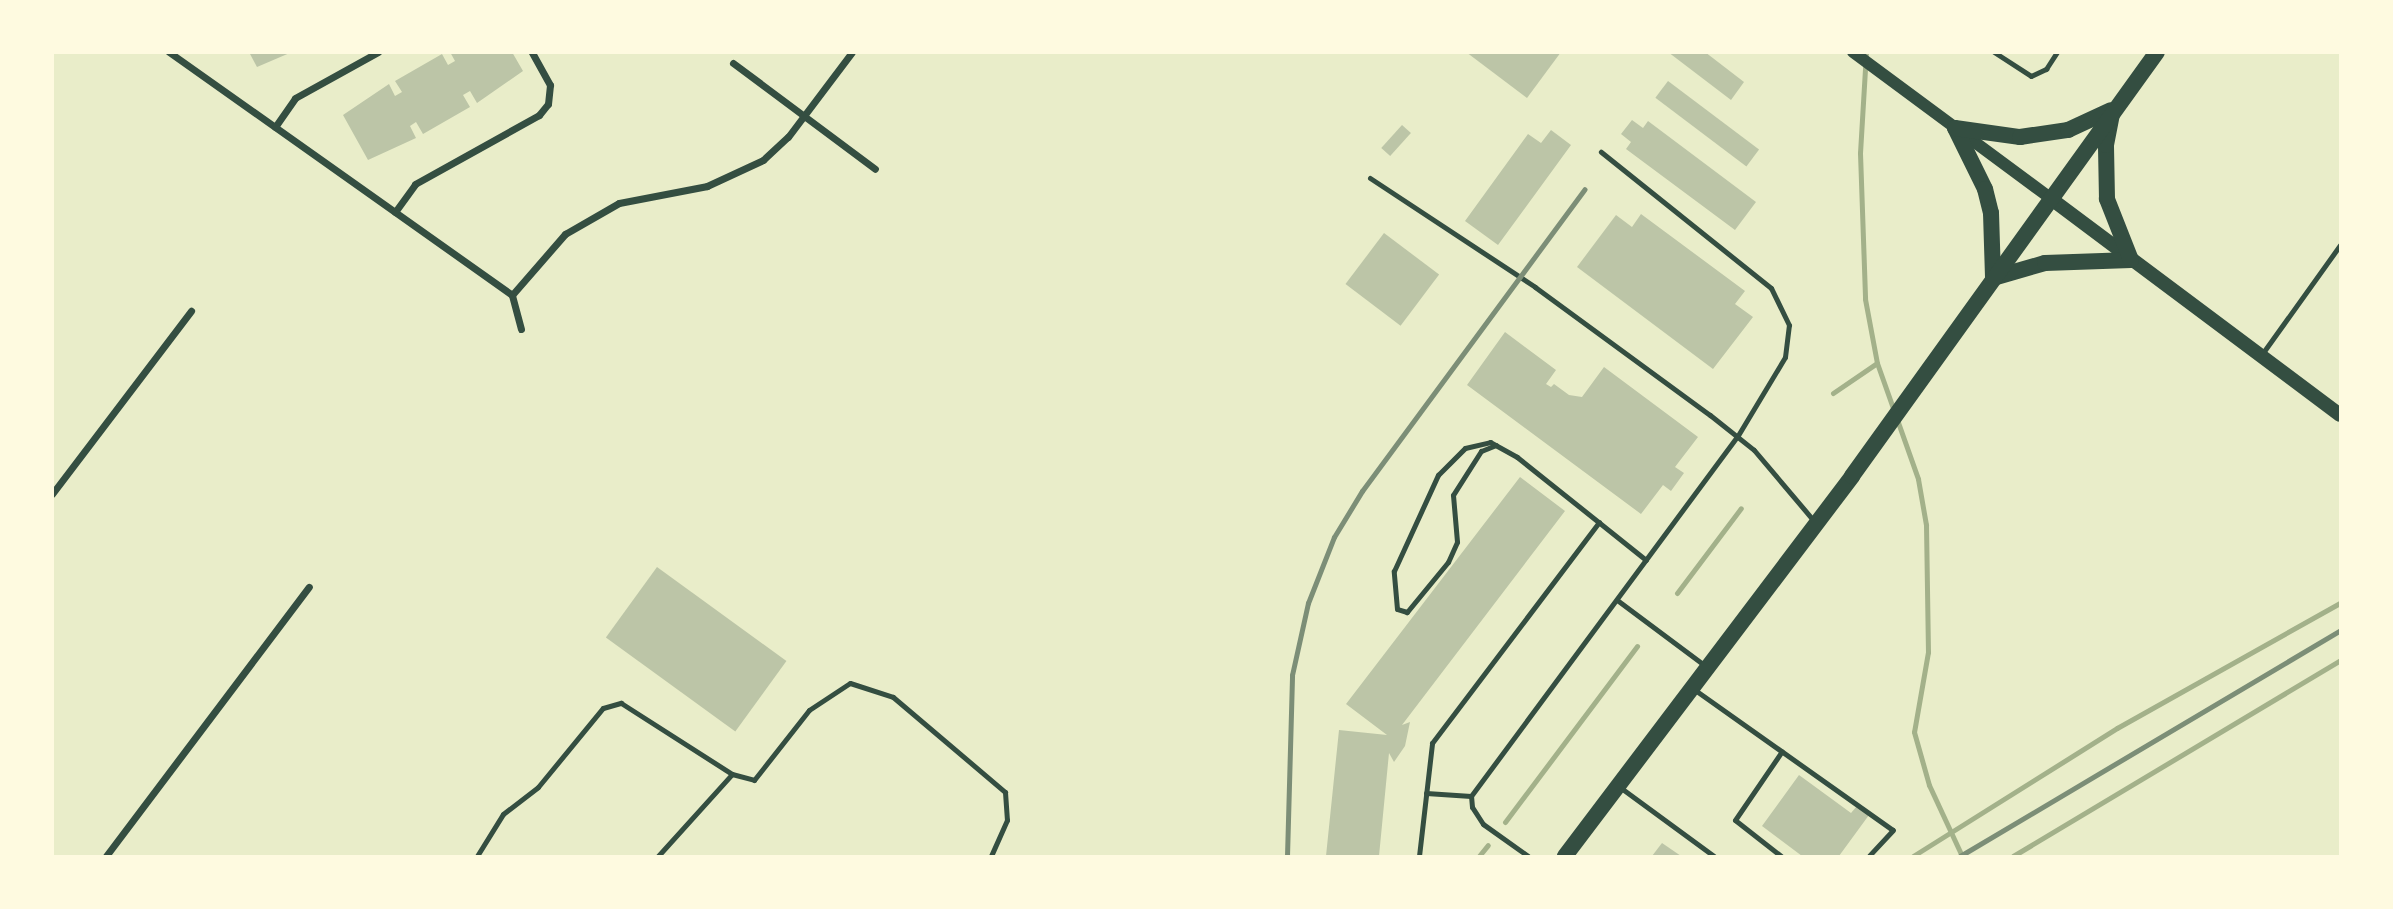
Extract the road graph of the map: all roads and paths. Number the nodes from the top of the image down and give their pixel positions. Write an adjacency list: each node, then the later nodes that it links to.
1 (169, 52): 12 (street)
2 (378, 52): 12 (street)
3 (532, 52): 18 (street)
4 (852, 52): 11 (street)
5 (1853, 52): 13 (street)
6 (1994, 52): 7 (lane)
7 (2057, 52)
8 (2157, 52): 10 (main road)
9 (733, 63): 11 (street)
10 (2113, 109): 13 (main road); 17 (main road); 20 (main road)
11 (804, 117): 15 (street); 22 (street)
12 (275, 127): 18 (street)
13 (1955, 128): 17 (street); 21 (main road)
14 (1601, 152): 27 (lane)
15 (875, 169)
16 (1370, 178): 27 (lane)
17 (2050, 198): 20 (main road); 21 (main road)
18 (395, 212): 22 (street)
19 (2340, 245): 25 (lane)
20 (2130, 260): 21 (main road); 25 (main road)
21 (1993, 278): 31 (main road)
22 (512, 295): 24 (street)
23 (191, 311): 29 (street)
24 (521, 329)
25 (2260, 356): 26 (main road)
26 (2340, 415)
27 (1737, 437): 31 (lane); 32 (lane)
28 (1496, 445): 28 (lane); 30 (lane)
29 (52, 494)
30 (1599, 522): 32 (lane); 40 (lane)
31 (1816, 524): 35 (main road)
32 (1646, 560): 34 (lane)
33 (309, 587): 42 (street)
34 (1617, 600): 35 (lane); 41 (lane)
35 (1707, 667): 36 (main road)
36 (1692, 688): 37 (lane); 39 (main road)
37 (1782, 751): 50 (lane); 51 (lane)
38 (732, 774): 43 (lane); 44 (lane); 45 (lane)
39 (1618, 786): 48 (main road); 49 (lane)
40 (1426, 793): 41 (lane); 46 (lane)
41 (1471, 796): 47 (lane)
42 (106, 856)
43 (477, 856)
44 (658, 856)
45 (991, 856)
46 (1419, 856)
47 (1528, 856)
48 (1565, 856)
49 (1714, 856)
50 (1781, 856)
51 (1869, 856)

